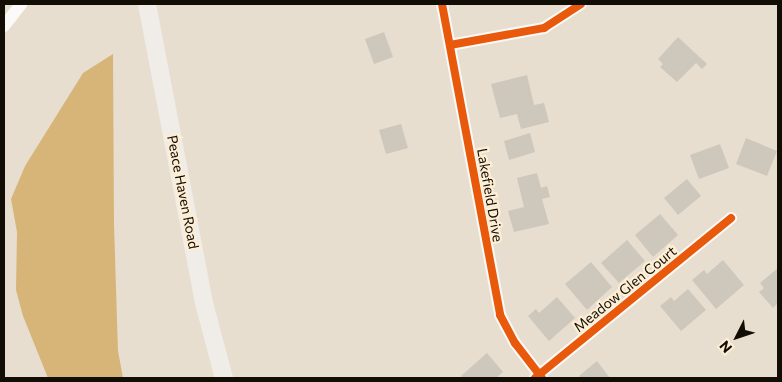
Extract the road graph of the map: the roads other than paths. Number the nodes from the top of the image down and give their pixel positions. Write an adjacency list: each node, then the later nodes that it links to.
1 (20, 4): 5 (street)
2 (147, 4): 9 (main road, Peace Haven Road)
3 (442, 4): 6 (street, Lakefield Drive)
4 (580, 4): 6 (street)
5 (4, 26)
6 (450, 45): 8 (street, Lakefield Drive)
7 (731, 218): 8 (street, Meadow Glen Court)
8 (538, 377)
9 (224, 378)

